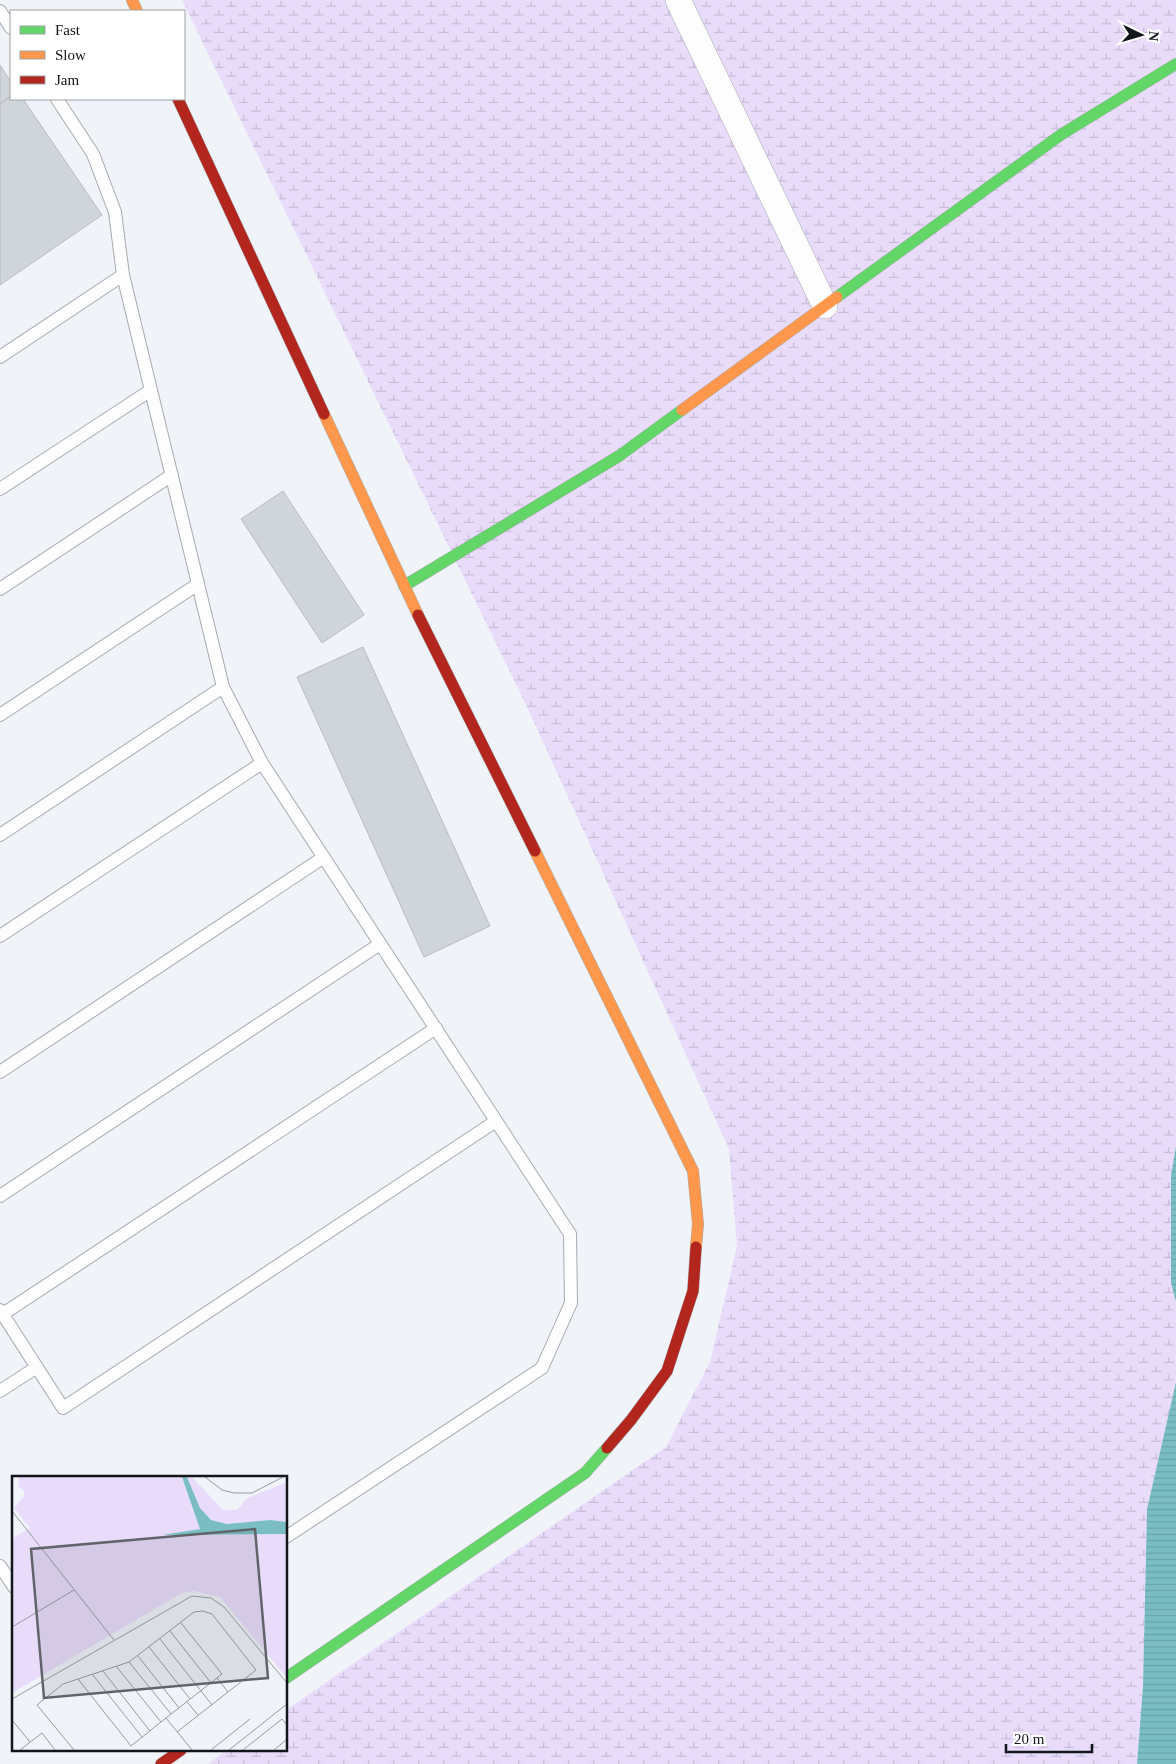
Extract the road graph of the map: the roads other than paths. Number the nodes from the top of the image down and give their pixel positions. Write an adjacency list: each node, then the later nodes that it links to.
1 (678, 0): 8 (street)
2 (0, 11): 3 (lane)
3 (10, 26)
4 (1176, 64): 8 (street)
5 (58, 100): 7 (lane)
6 (178, 100): 14 (street)
7 (123, 275): 9 (lane); 10 (lane)
8 (825, 306): 14 (street)
9 (0, 357)
10 (151, 390): 11 (lane); 12 (lane)
11 (172, 476): 13 (lane); 15 (lane)
12 (0, 489)
13 (198, 584): 16 (lane); 17 (lane)
14 (404, 586): 33 (street)
15 (0, 588)
16 (224, 687): 18 (lane); 19 (lane)
17 (0, 715)
18 (262, 763): 20 (lane); 21 (lane)
19 (0, 835)
20 (324, 857): 22 (lane); 24 (lane)
21 (0, 936)
22 (380, 944): 23 (lane); 26 (lane)
23 (436, 1028): 25 (lane); 27 (lane)
24 (0, 1072)
25 (496, 1121): 28 (lane); 30 (lane)
26 (0, 1196)
27 (1, 1312): 28 (lane)
28 (37, 1367): 29 (lane)
29 (0, 1391)
30 (288, 1537)
31 (0, 1566): 32 (lane)
32 (12, 1584)
33 (288, 1677)
34 (178, 1752): 35 (street)
35 (161, 1764)

